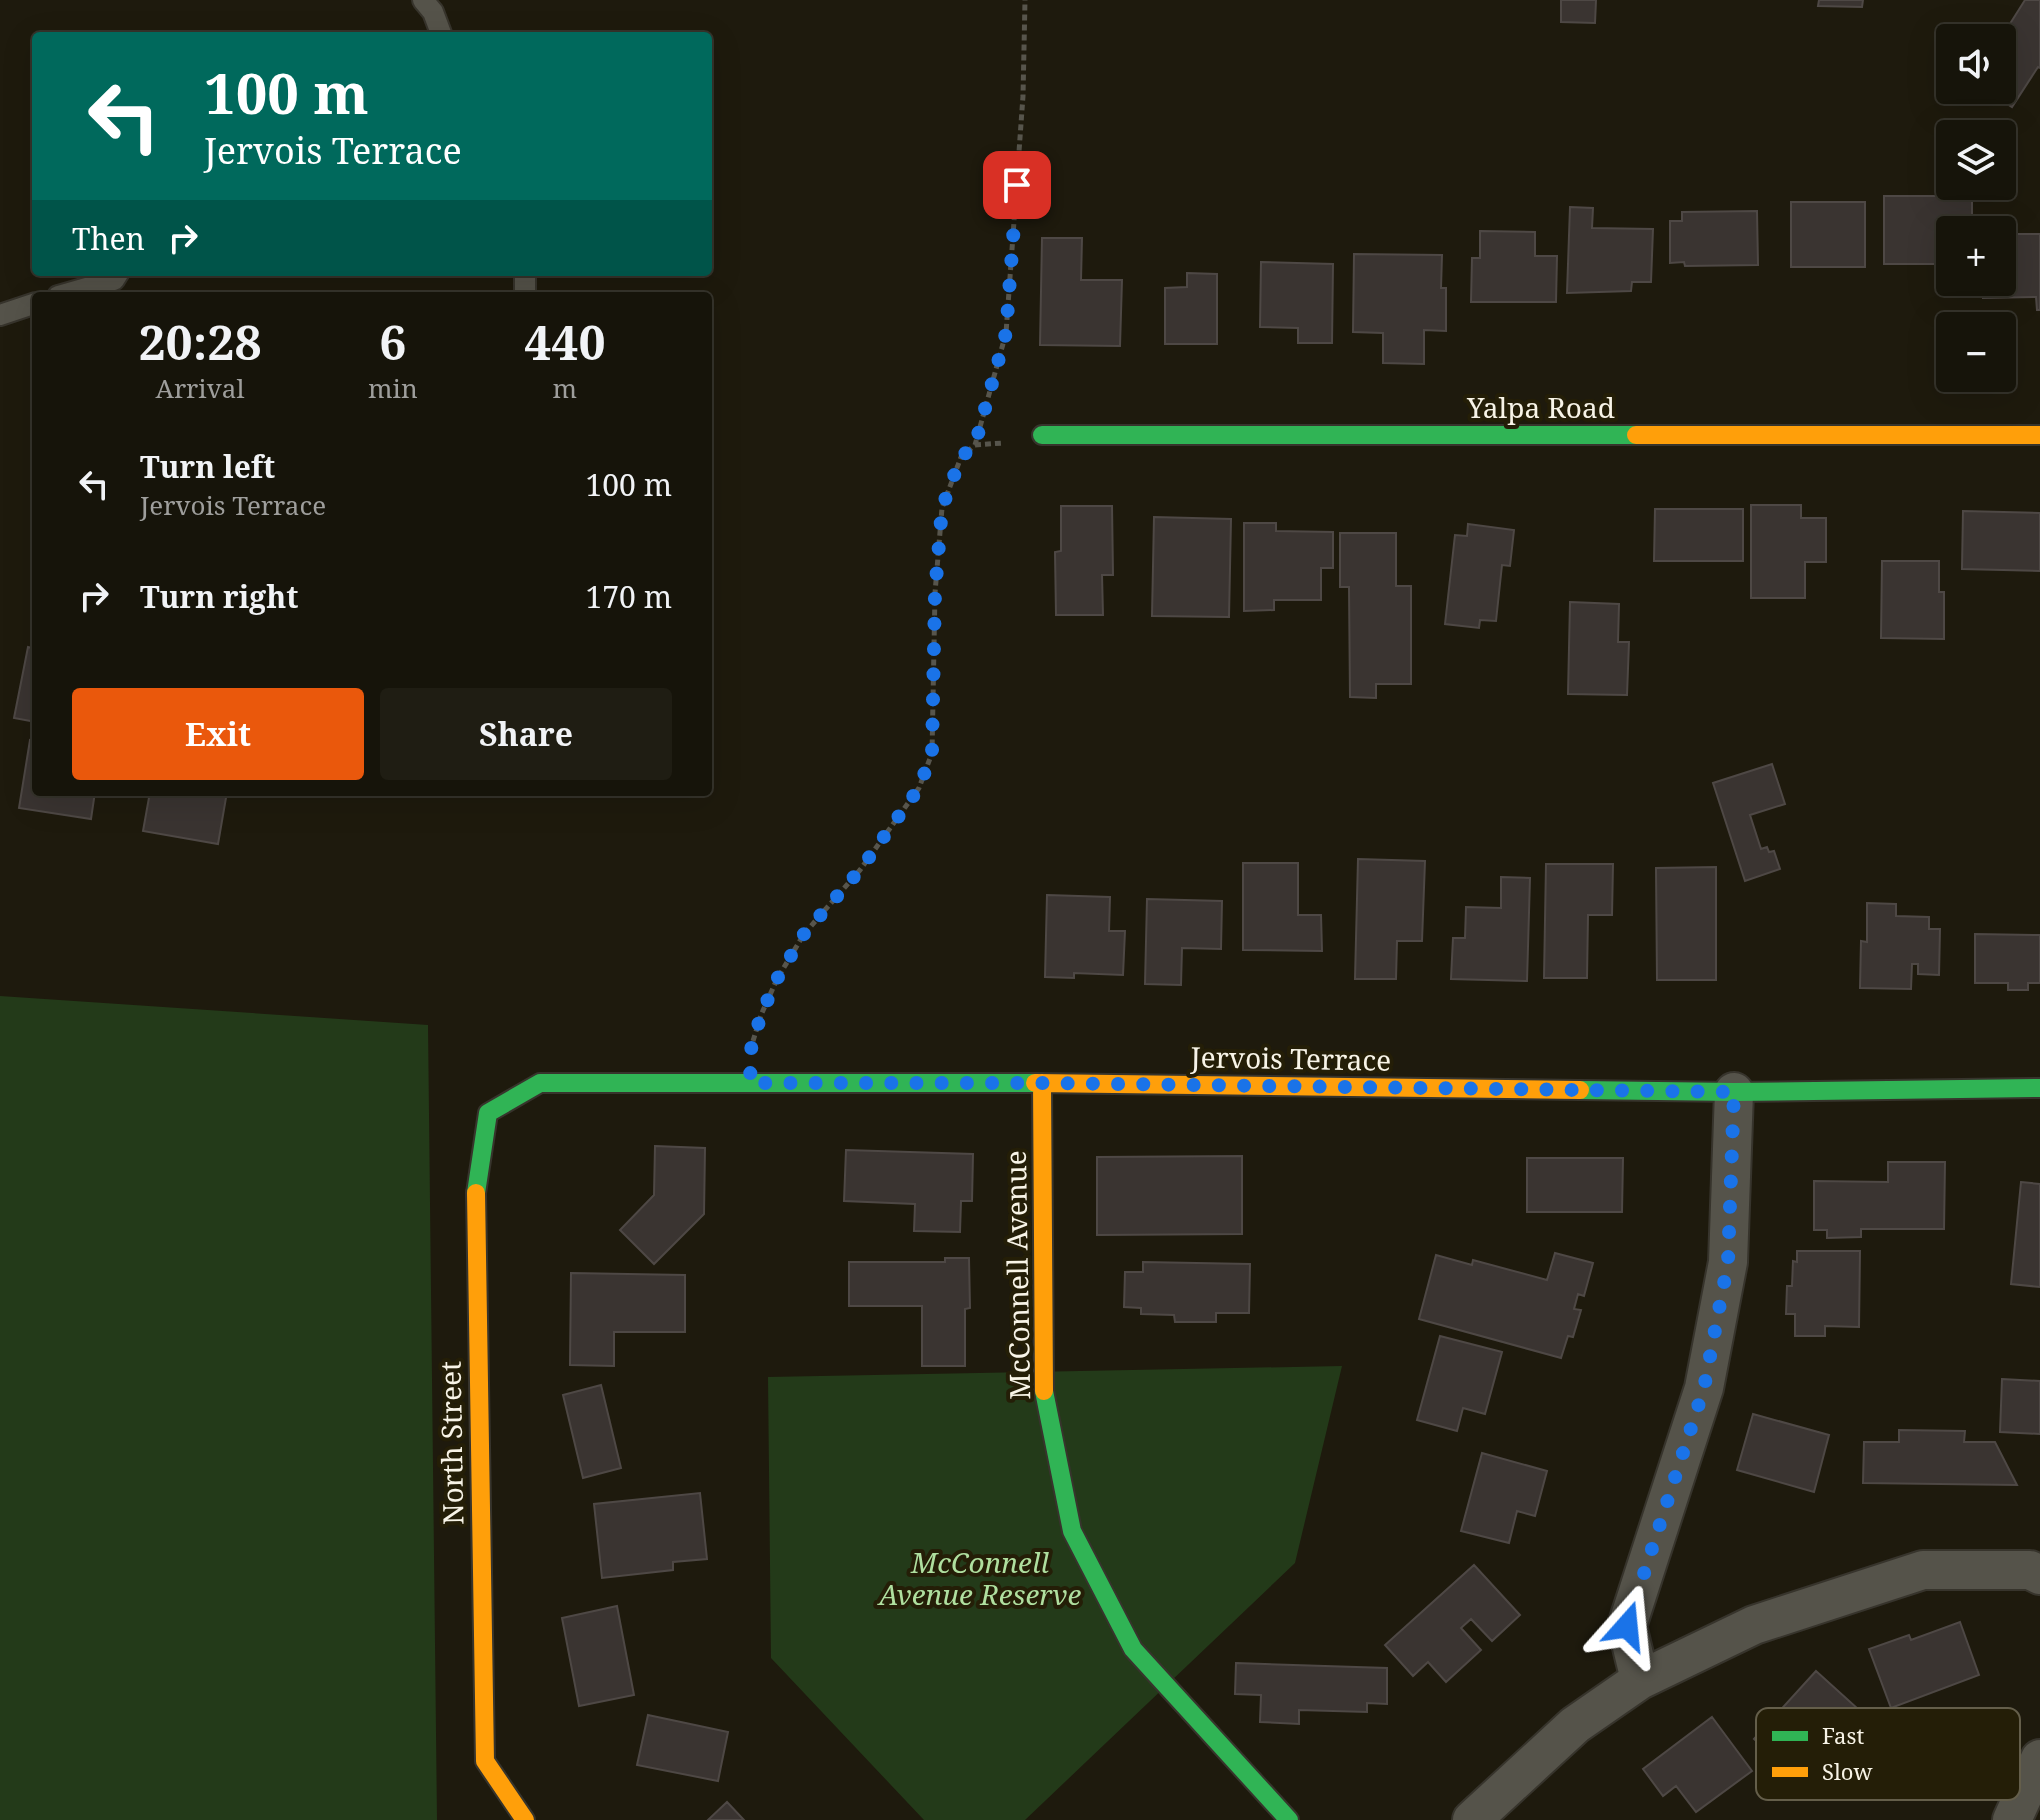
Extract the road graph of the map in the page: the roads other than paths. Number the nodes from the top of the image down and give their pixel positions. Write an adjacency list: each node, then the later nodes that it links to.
1 (423, 0): 2 (lane)
2 (440, 32)
3 (116, 276): 4 (lane)
4 (72, 292)
5 (32, 304): 6 (lane)
6 (0, 315)
7 (1042, 435): 8 (street, Yalpa Road)
8 (2040, 435)
9 (540, 1083): 10 (street, Jervois Terrace); 16 (street, North Street)
10 (1042, 1083): 12 (street, Jervois Terrace); 17 (street, McConnell Avenue)
11 (2040, 1088): 12 (street, Jervois Terrace)
12 (1734, 1092): 14 (street)
13 (2040, 1575): 14 (street)
14 (1640, 1680): 18 (street)
15 (2040, 1759): 19 (street)
16 (525, 1820)
17 (1289, 1820)
18 (1472, 1820)
19 (2012, 1820)

